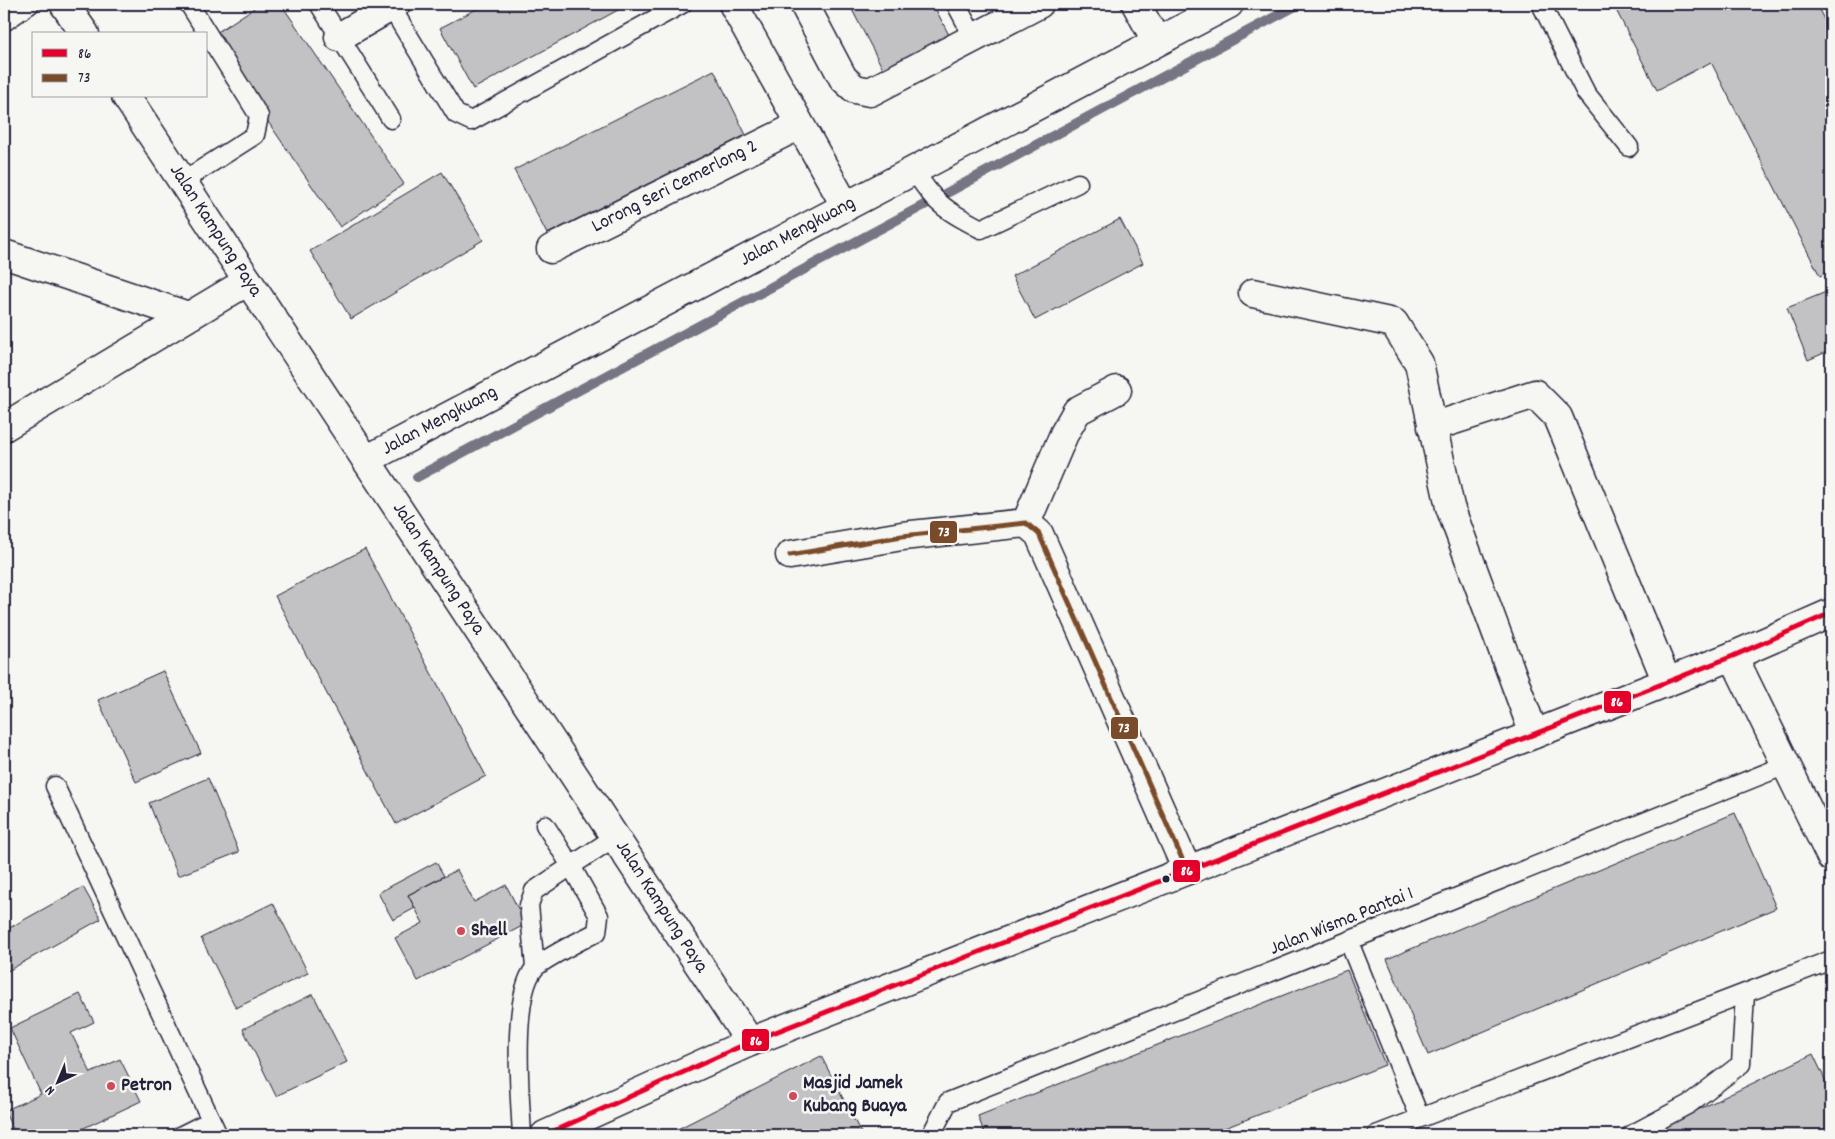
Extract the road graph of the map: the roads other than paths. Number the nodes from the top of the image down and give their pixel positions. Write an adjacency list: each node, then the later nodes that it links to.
1 (30, 4): 14 (lane)
2 (64, 4): 15 (street)
3 (188, 4): 16 (lane)
4 (318, 4): 18 (lane)
5 (682, 4): 13 (lane)
6 (732, 4): 23 (street)
7 (804, 4): 19 (street)
8 (956, 4): 19 (lane)
9 (1039, 4): 19 (street)
10 (1136, 4): 20 (street)
11 (1229, 4): 20 (street, Jalan Mengkuang)
12 (1541, 4): 24 (lane)
13 (393, 5): 18 (street)
14 (4, 22)
15 (84, 32)
16 (206, 32)
17 (208, 36): 26 (lane)
18 (339, 37): 22 (lane)
19 (974, 38)
20 (1157, 42): 25 (street, Jalan Mengkuang)
21 (127, 98): 26 (street, Jalan Kampung Paya)
22 (391, 119)
23 (800, 125): 28 (street); 29 (street, Lorong Seri Cemerlong 2)
24 (1629, 147)
25 (914, 170): 27 (lane); 28 (street, Jalan Mengkuang)
26 (182, 181): 31 (street, Jalan Kampung Paya)
27 (1078, 183)
28 (846, 207): 37 (street, Jalan Mengkuang)
29 (551, 249)
30 (4, 254): 33 (street)
31 (248, 281): 33 (street); 37 (street, Jalan Kampung Paya)
32 (1253, 293): 36 (street)
33 (188, 316): 35 (street)
34 (1117, 390): 38 (street)
35 (4, 427)
36 (1432, 427): 42 (street); 43 (street)
37 (366, 460): 47 (street, Jalan Kampung Paya)
38 (1026, 523): 39 (street); 50 (street)
39 (790, 555)
40 (1831, 613): 41 (street)
41 (1733, 656): 42 (street); 44 (street)
42 (1667, 682): 43 (street)
43 (1534, 734): 50 (street)
44 (1786, 765): 48 (street); 51 (lane, Jalan Wisma Pantai 1)
45 (55, 786): 57 (lane)
46 (545, 825): 49 (lane)
47 (615, 837): 49 (lane); 55 (street, Jalan Kampung Paya)
48 (1831, 858)
49 (571, 866): 53 (lane); 53 (lane)
50 (1187, 870): 55 (street)
51 (1348, 942): 56 (lane); 61 (lane, Jalan Wisma Pantai 1)
52 (1831, 960): 54 (lane)
53 (535, 968): 59 (lane)
54 (1745, 994): 56 (lane); 63 (lane)
55 (750, 1042): 60 (street)
56 (1420, 1118): 62 (lane)
57 (214, 1128): 58 (lane)
58 (182, 1135)
59 (522, 1135)
60 (545, 1135)
61 (931, 1135)
62 (1376, 1135)
63 (1631, 1135)

